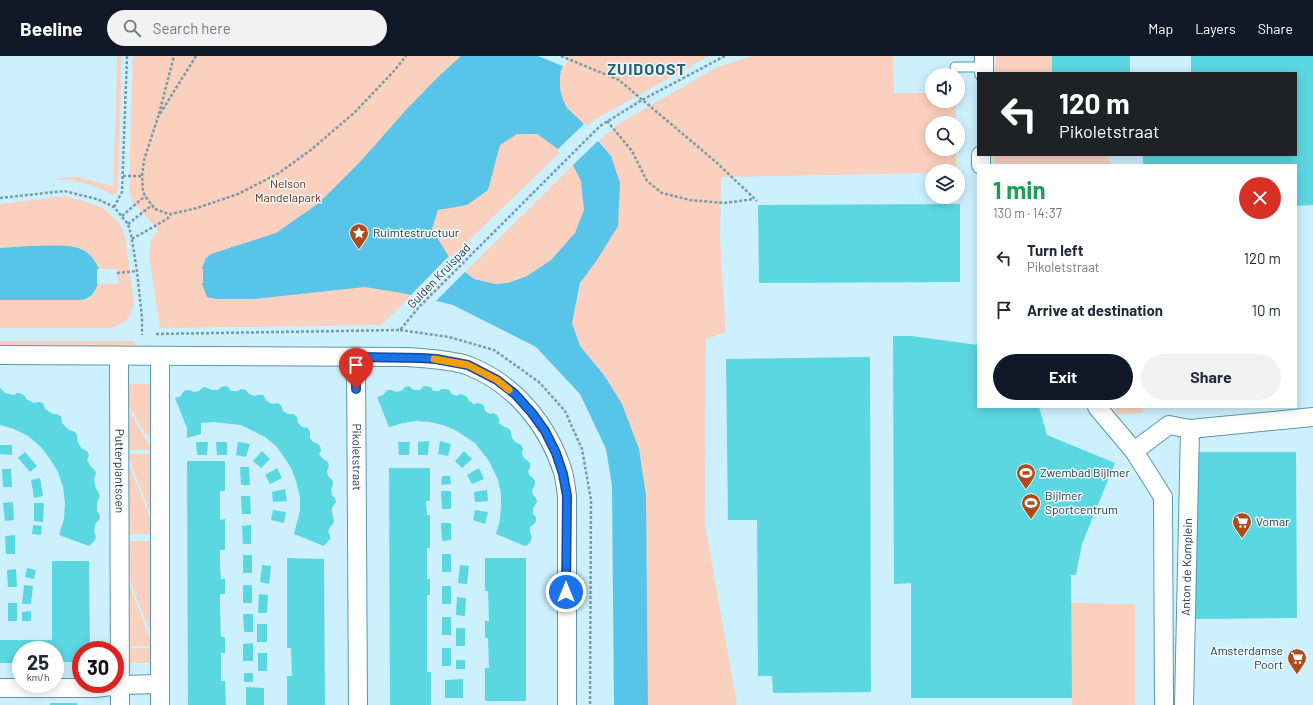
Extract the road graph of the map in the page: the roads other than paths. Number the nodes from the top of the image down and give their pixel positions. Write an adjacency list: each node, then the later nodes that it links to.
1 (984, 65): 2 (lane)
2 (955, 67)
3 (0, 355): 4 (street)
4 (119, 356): 5 (street); 11 (street, Putterplantsoen)
5 (160, 356): 6 (street); 12 (street)
6 (356, 357): 19 (street, Pikoletstraat); 20 (street)
7 (1098, 408): 10 (street, Anton de Komplein)
8 (1313, 417): 9 (street)
9 (1190, 429): 10 (street); 22 (street, Anton de Komplein)
10 (1134, 451): 21 (street, Anton de Komplein)
11 (120, 641)
12 (160, 684): 13 (street); 18 (street)
13 (124, 685)
14 (0, 688): 15 (street)
15 (72, 688)
16 (120, 693): 17 (street, Putterplantsoen)
17 (120, 705)
18 (160, 705)
19 (358, 705)
20 (567, 705)
21 (1164, 705)
22 (1184, 705)

